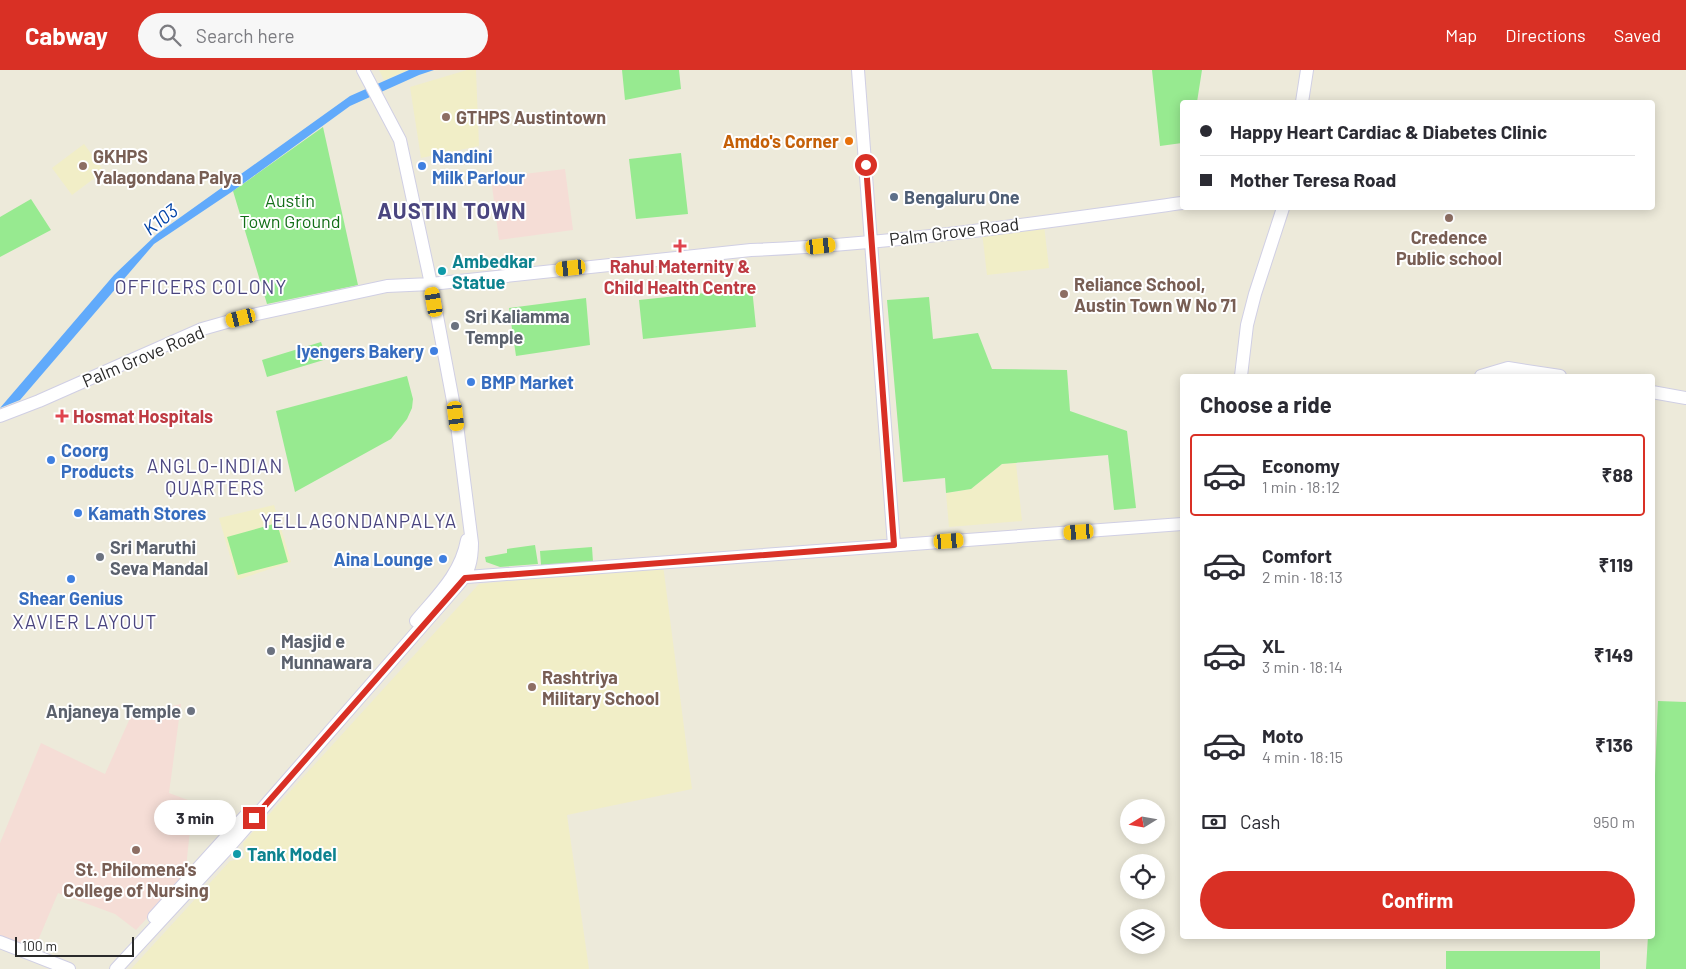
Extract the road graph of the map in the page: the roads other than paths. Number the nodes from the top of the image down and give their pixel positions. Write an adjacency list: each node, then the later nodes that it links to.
1 (363, 70): 8 (street)
2 (858, 70): 7 (street)
3 (1307, 70): 4 (street)
4 (1302, 100)
5 (1180, 204): 7 (street, Palm Grove Road)
6 (1282, 210): 9 (street)
7 (871, 240): 8 (street, Palm Grove Road); 16 (street)
8 (431, 284): 14 (street, Palm Grove Road); 17 (street)
9 (1241, 374)
10 (1488, 374): 11 (street)
11 (1547, 374)
12 (1655, 393): 13 (street)
13 (1686, 398)
14 (0, 416)
15 (1180, 524): 16 (street)
16 (894, 545): 17 (street)
17 (459, 578): 20 (street); 21 (street)
18 (0, 942): 19 (street)
19 (68, 969)
20 (107, 969)
21 (116, 969)

